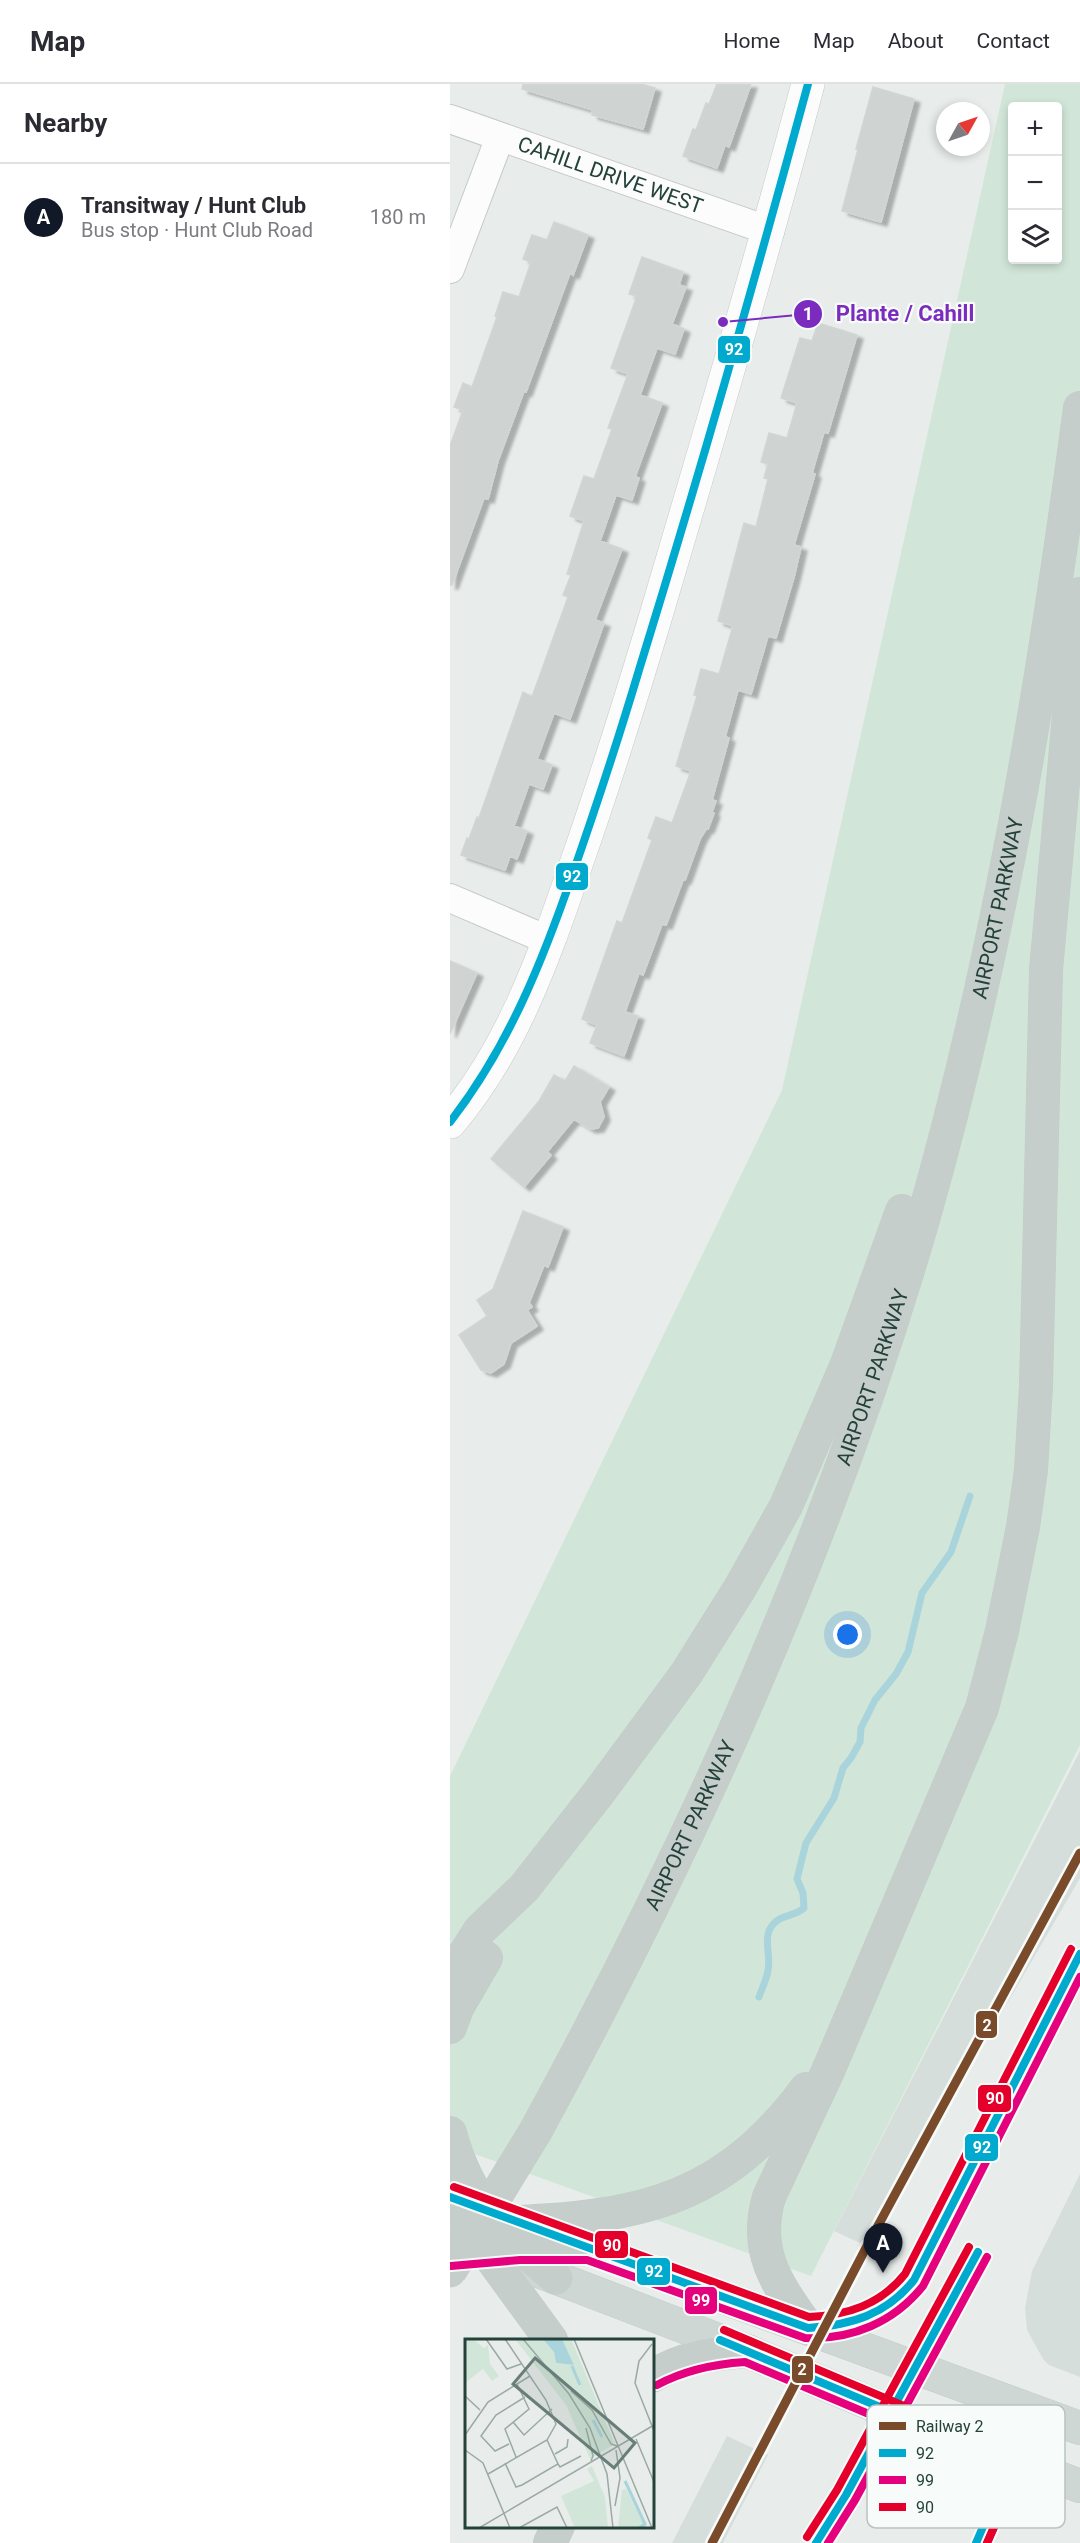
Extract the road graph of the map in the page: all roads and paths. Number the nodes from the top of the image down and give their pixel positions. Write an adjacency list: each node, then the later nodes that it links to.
1 (808, 84): 4 (street)
2 (450, 119): 3 (street, CAHILL DRIVE WEST)
3 (500, 138): 4 (street, CAHILL DRIVE WEST); 5 (street)
4 (770, 231): 10 (street)
5 (450, 269)
6 (1080, 408): 8 (highway, AIRPORT PARKWAY)
7 (1080, 594): 14 (highway)
8 (1008, 865): 12 (highway); 20 (highway, AIRPORT PARKWAY, bridge)
9 (450, 898): 10 (street)
10 (550, 941): 11 (street)
11 (450, 1122)
12 (524, 1888): 13 (highway); 15 (highway)
13 (450, 1977)
14 (852, 2010): 17 (highway); 21 (highway)
15 (450, 2027)
16 (450, 2133): 17 (highway)
17 (477, 2225): 18 (highway); 19 (highway); 22 (highway); 23 (main road)
18 (589, 2248): 21 (main road)
19 (450, 2256)
20 (450, 2271)
21 (808, 2328): 26 (main road)
22 (550, 2339)
23 (747, 2351): 24 (highway); 25 (main road)
24 (654, 2375)
25 (874, 2405)
26 (1017, 2405)
27 (1065, 2422): 28 (main road)
28 (1080, 2428)
29 (1065, 2480): 30 (main road)
30 (1080, 2486)
31 (557, 2528): 32 (highway)
32 (550, 2543)

